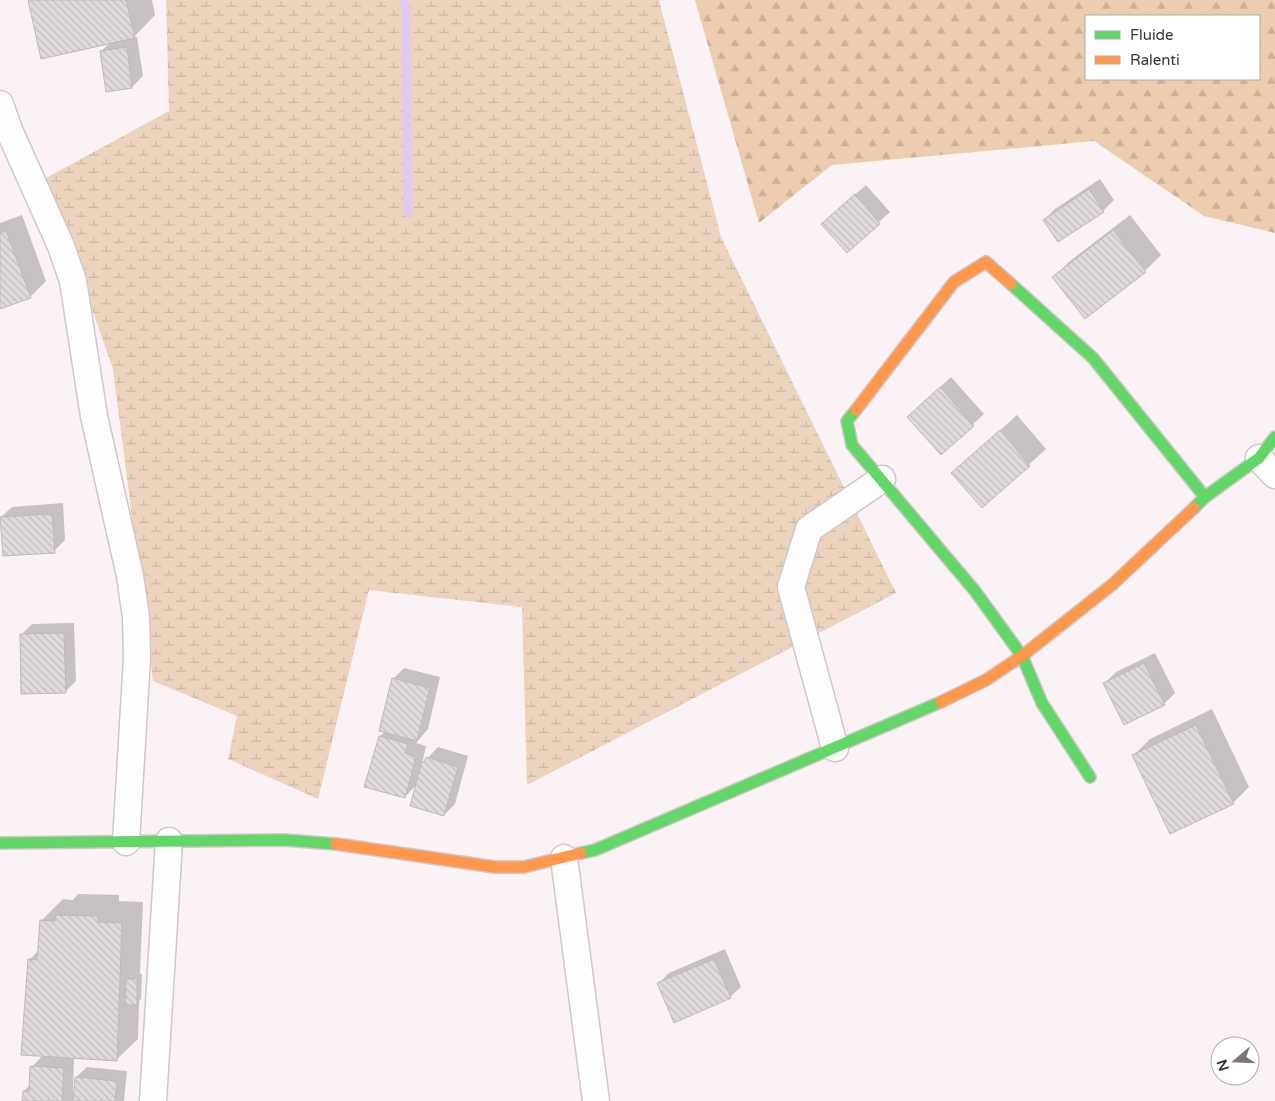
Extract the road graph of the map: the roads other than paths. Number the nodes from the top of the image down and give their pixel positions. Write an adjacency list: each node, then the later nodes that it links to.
1 (0, 104): 10 (street)
2 (1275, 437): 3 (street)
3 (1267, 466): 5 (street)
4 (882, 479): 5 (street); 6 (street); 7 (street)
5 (1205, 497): 6 (street)
6 (1022, 656): 7 (street); 8 (street)
7 (835, 748): 12 (street)
8 (1090, 777)
9 (168, 841): 10 (street); 12 (street); 13 (street)
10 (126, 842): 11 (street)
11 (0, 843)
12 (564, 858): 14 (street)
13 (152, 1101)
14 (596, 1101)

